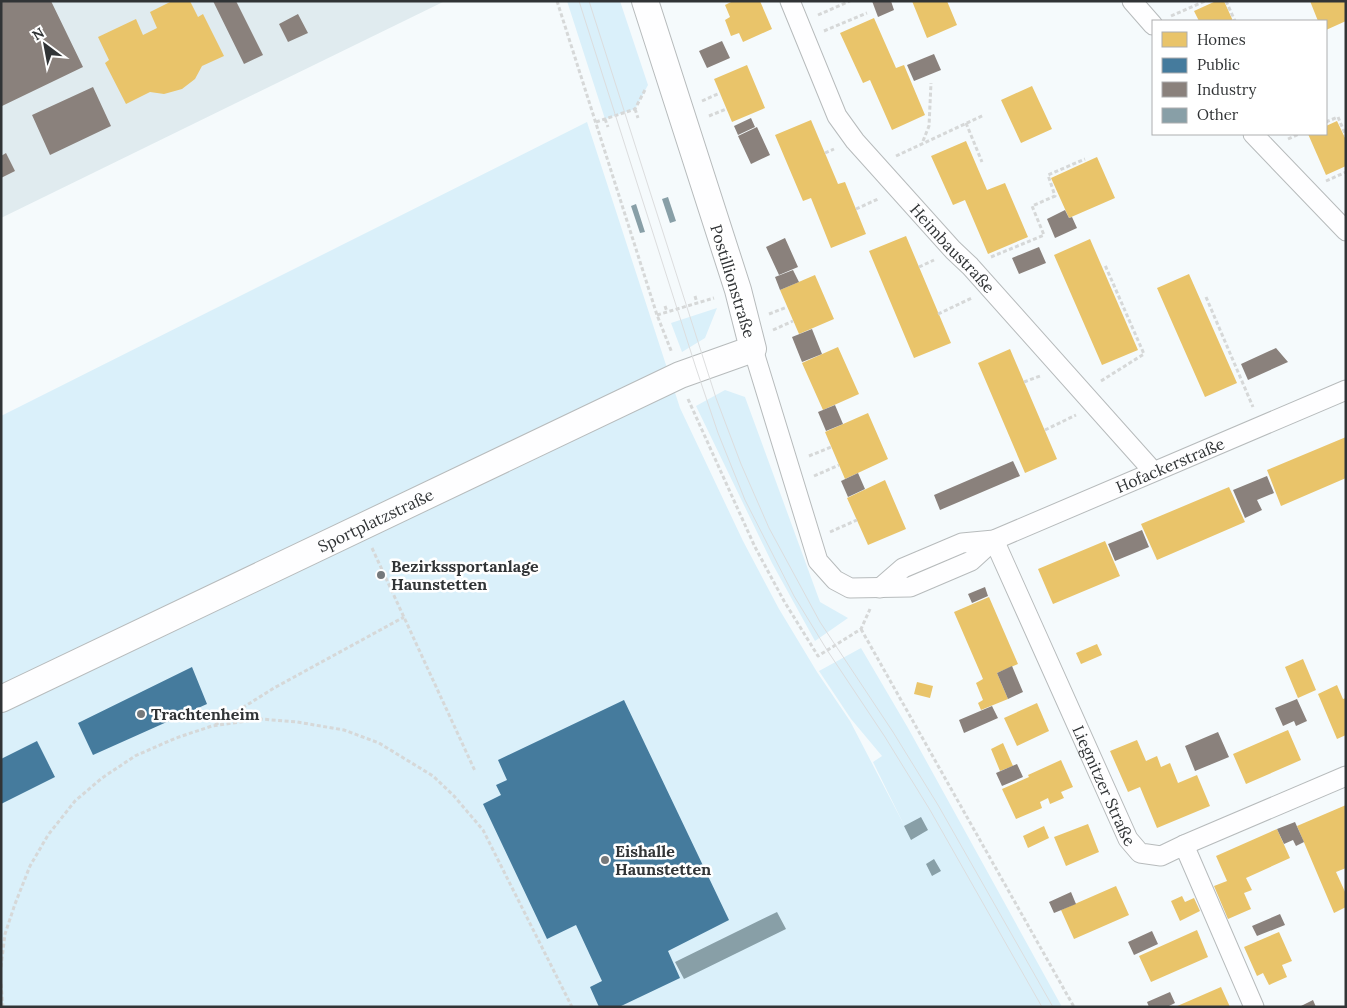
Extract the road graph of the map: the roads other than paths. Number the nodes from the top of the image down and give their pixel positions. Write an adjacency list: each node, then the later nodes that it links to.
1 (645, 1): 7 (street, Postillionstraße)
2 (790, 1): 9 (street, Heimbaustraße)
3 (1132, 1): 4 (street)
4 (1159, 20)
5 (1254, 135): 6 (street)
6 (1346, 231)
7 (753, 349): 11 (street, Postillionstraße); 12 (street, Sportplatzstraße)
8 (1346, 390): 9 (street, Hofackerstraße)
9 (1153, 472): 10 (street, Hofackerstraße)
10 (994, 540): 11 (street, Hofackerstraße); 14 (street, Liegnitzer Straße)
11 (818, 561)
12 (1, 698)
13 (1346, 776): 14 (street, Liegnitzer Straße)
14 (1184, 845): 15 (street)
15 (1254, 1007)

